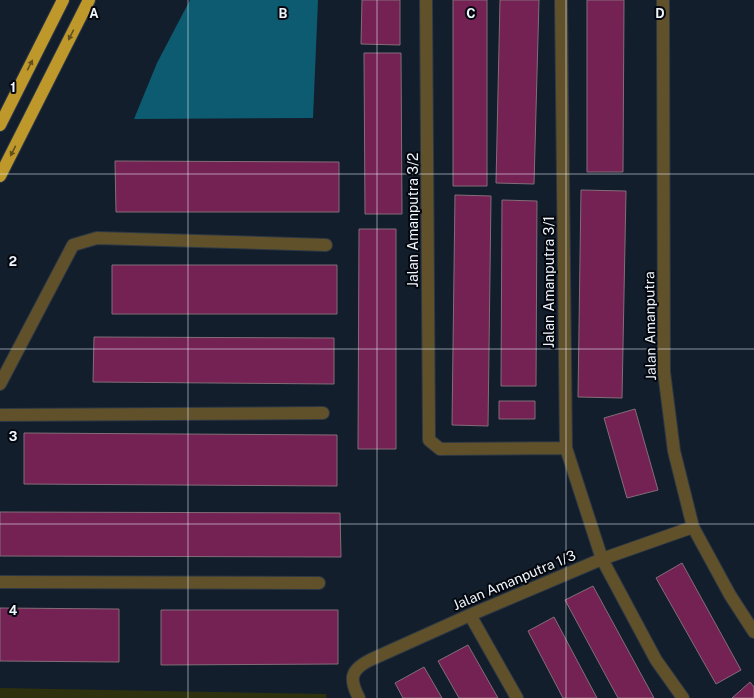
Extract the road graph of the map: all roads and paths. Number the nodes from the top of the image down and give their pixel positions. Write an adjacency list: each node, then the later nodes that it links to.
1 (63, 0): 6 (highway, one-way to 1)
2 (89, 0): 7 (highway, one-way to 7)
3 (426, 0): 12 (street, Jalan Amanputra 3/2)
4 (561, 0): 12 (street, Jalan Amanputra 3/1)
5 (663, 0): 13 (street, Jalan Amanputra)
6 (0, 125)
7 (0, 176)
8 (326, 245): 9 (street)
9 (0, 384)
10 (323, 413): 11 (street)
11 (0, 415)
12 (566, 448): 14 (street, Jalan Amanputra 3/1)
13 (692, 527): 14 (street, Jalan Amanputra 1/3); 18 (street, Jalan Amanputra)
14 (602, 559): 17 (street, Jalan Amanputra 1/3); 21 (street, Jalan Amanputra 3/1)
15 (0, 582): 16 (street)
16 (319, 583)
17 (470, 615): 19 (street, Jalan Amanputra 1/3); 20 (street)
18 (754, 632)
19 (359, 698)
20 (517, 698)
21 (683, 698)

